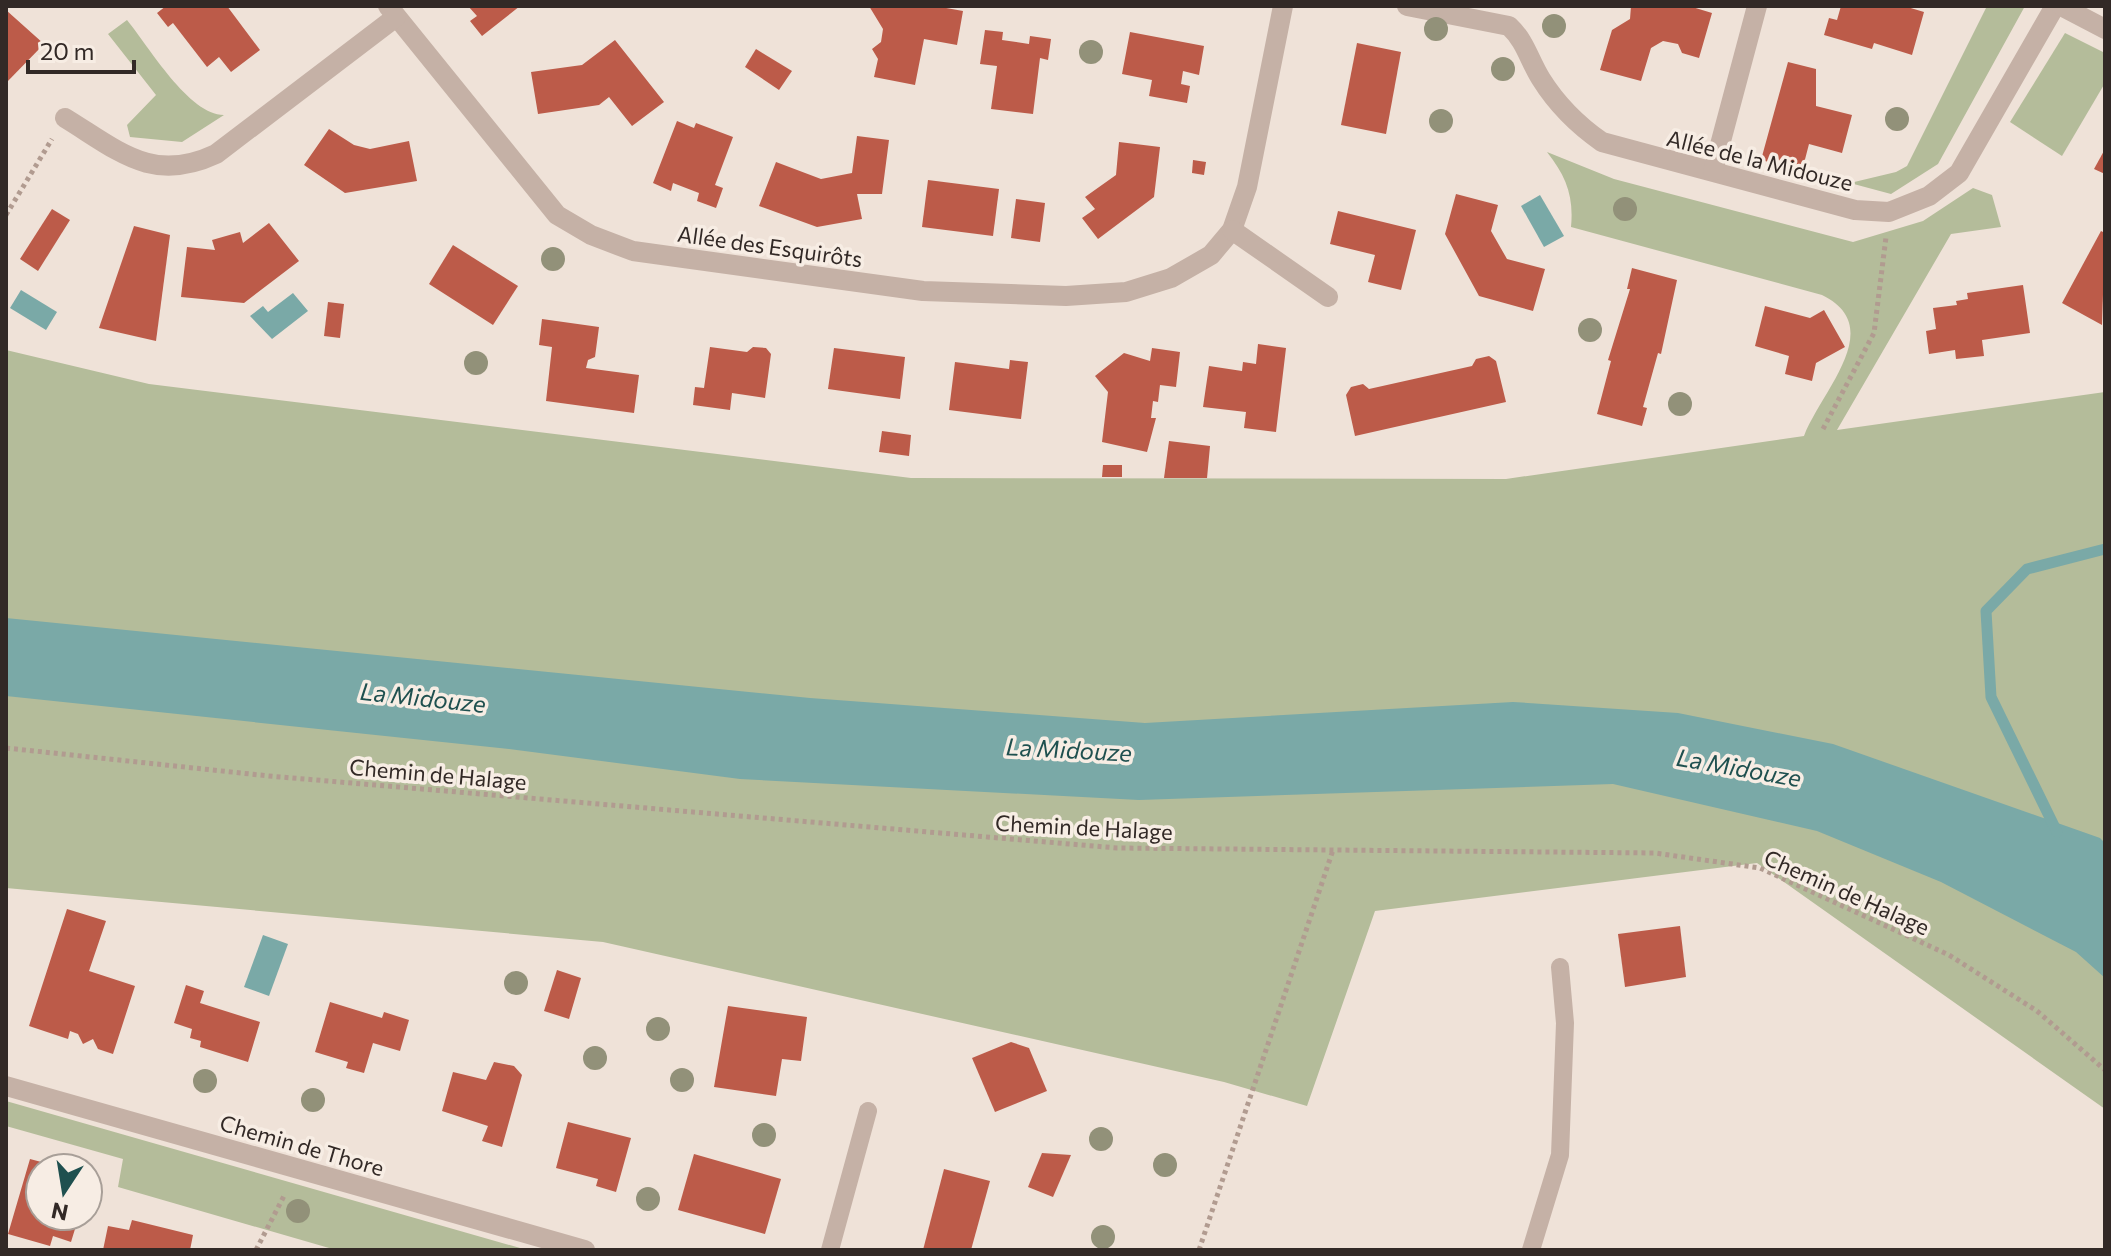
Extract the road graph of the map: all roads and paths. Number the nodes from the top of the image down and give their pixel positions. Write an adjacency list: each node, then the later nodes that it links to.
1 (1283, 6): 11 (street, Allée des Esquirôts)
2 (1407, 6): 8 (street, Allée de la Midouze)
3 (1757, 6): 8 (street)
4 (2058, 6): 6 (street); 9 (street, Allée de la Midouze)
5 (392, 11): 7 (street); 11 (street, Allée des Esquirôts)
6 (2105, 29)
7 (65, 118): 10 (path)
8 (1713, 171): 9 (street, Allée de la Midouze)
9 (1889, 212): 13 (path)
10 (6, 215)
11 (1232, 230): 12 (street)
12 (1328, 297)
13 (1823, 429)
14 (6, 748): 15 (path, Chemin de Halage)
15 (1333, 850): 17 (path, Chemin de Halage); 24 (path)
16 (1560, 967): 25 (lane)
17 (2105, 1070)
18 (6, 1086): 20 (street, Chemin de Thore)
19 (868, 1111): 23 (lane)
20 (298, 1169): 21 (path); 22 (street, Chemin de Thore)
21 (256, 1250)
22 (585, 1250)
23 (830, 1250)
24 (1199, 1250)
25 (1531, 1250)

